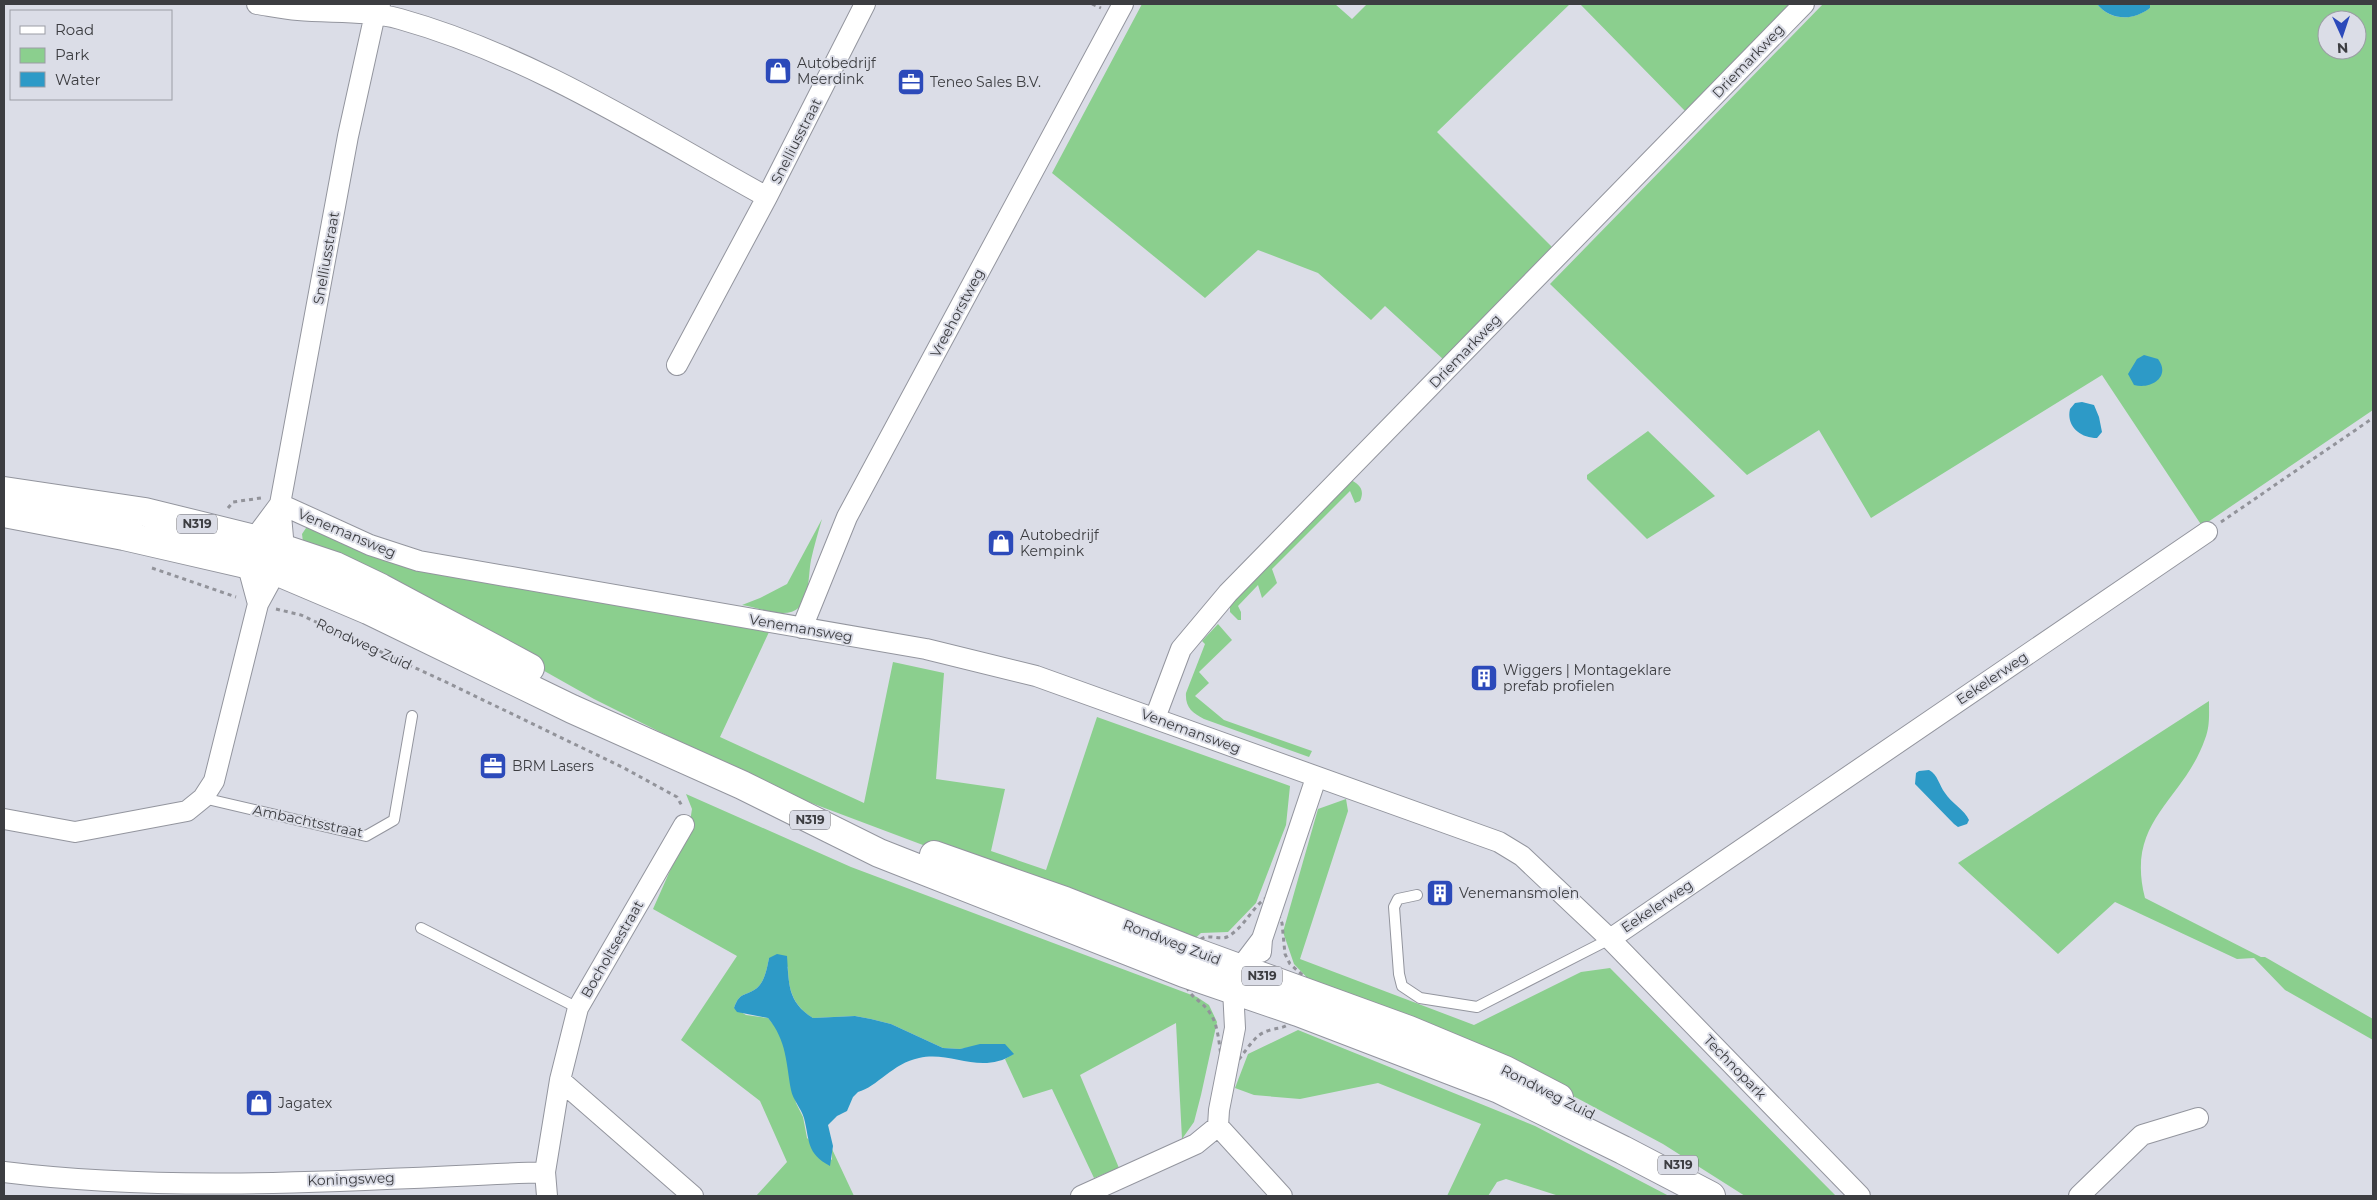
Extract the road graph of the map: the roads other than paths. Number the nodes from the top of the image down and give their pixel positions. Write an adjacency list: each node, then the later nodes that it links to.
1 (257, 4): 5 (street)
2 (865, 4): 6 (street, Snelliusstraat)
3 (1123, 4): 15 (street, Vreehorstweg)
4 (1804, 4): 17 (street, Driemarkweg)
5 (377, 9): 6 (street, Snelliusstraat); 9 (street, Snelliusstraat)
6 (767, 198): 7 (street, Snelliusstraat)
7 (677, 365)
8 (4, 491): 12 (main road, Rondweg Zuid / N319)
9 (280, 504): 12 (street, Snelliusstraat); 13 (street, Snelliusstraat); 15 (street, Venemansweg)
10 (4, 514): 12 (main road, Rondweg Zuid / N319)
11 (2207, 532): 24 (street, Eekelerweg)
12 (251, 551): 13 (main road, Rondweg Zuid / N319); 14 (street)
13 (280, 560): 14 (street); 25 (main road, Rondweg Zuid / N319)
14 (258, 604): 19 (street)
15 (802, 628): 17 (street, Venemansweg)
16 (412, 716): 19 (lane, Ambachtsstraat)
17 (1155, 718): 18 (street, Venemansweg)
18 (1316, 778): 24 (street, Venemansweg); 25 (street)
19 (203, 798): 20 (street)
20 (4, 819)
21 (684, 825): 27 (street, Bocholtsestraat)
22 (1417, 895): 24 (lane)
23 (421, 928): 27 (lane)
24 (1610, 938): 41 (street, Technopark)
25 (1247, 982): 26 (main road, Rondweg Zuid / N319); 30 (street)
26 (1301, 1001): 39 (main road, Rondweg Zuid / N319); 40 (main road, Rondweg Zuid / N319)
27 (578, 1008): 28 (street, Bocholtsestraat)
28 (560, 1080): 32 (street, Bocholtsestraat); 36 (street)
29 (2198, 1118): 42 (street)
30 (1218, 1126): 37 (street); 38 (street)
31 (4, 1172): 34 (street, Koningsweg)
32 (546, 1172): 33 (street, Koningsweg); 35 (street, Bocholtsestraat)
33 (269, 1189): 34 (street, Koningsweg)
34 (155, 1190)
35 (547, 1196)
36 (694, 1196)
37 (1081, 1196)
38 (1282, 1196)
39 (1711, 1196)
40 (1722, 1196)
41 (1860, 1196)
42 (2079, 1196)

